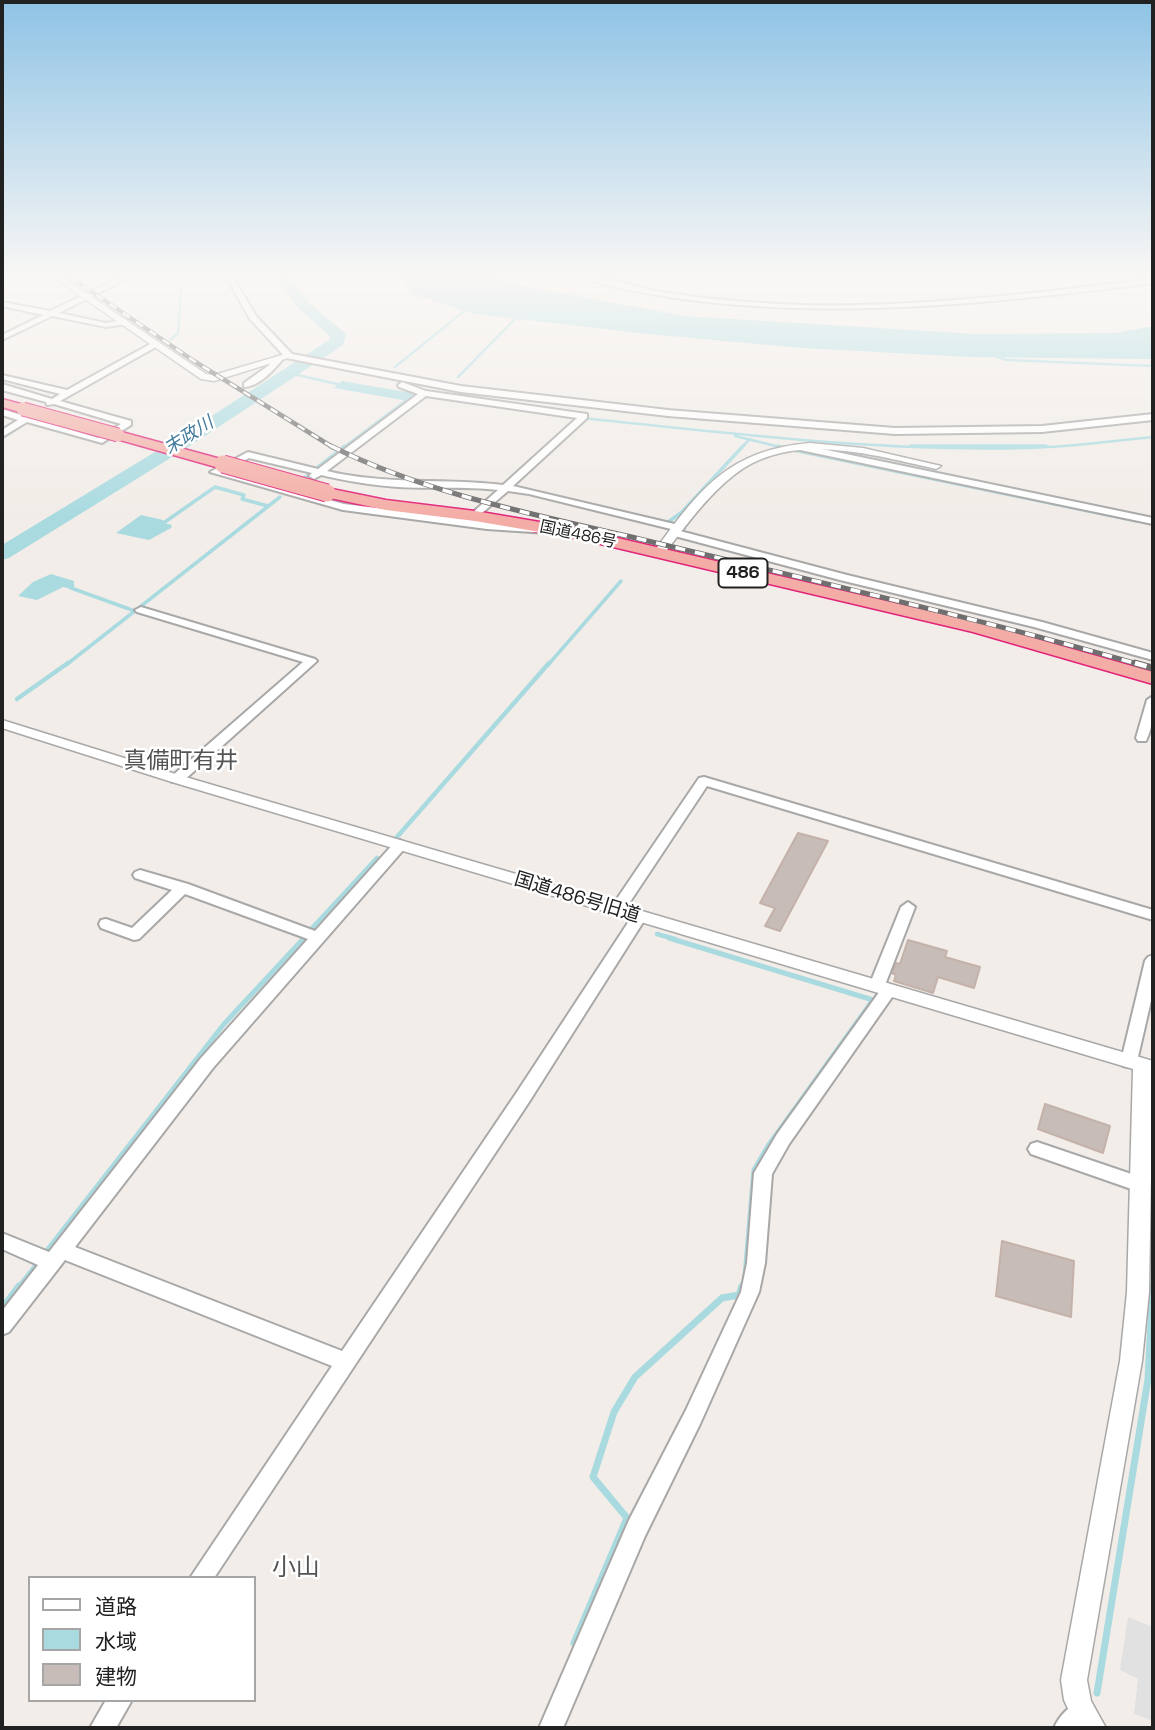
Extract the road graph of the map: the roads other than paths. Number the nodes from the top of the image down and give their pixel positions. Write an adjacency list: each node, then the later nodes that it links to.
1 (132, 358): 10 (street)
2 (177, 358): 5 (street)
3 (288, 358): 5 (street)
4 (297, 358): 6 (street)
5 (279, 359): 8 (street)
6 (372, 373): 11 (street); 16 (street)
7 (2, 377): 10 (street)
8 (247, 385)
9 (2, 387): 12 (street)
10 (68, 393): 12 (street)
11 (422, 395): 22 (street); 23 (street)
12 (56, 402): 15 (street); 15 (street)
13 (2, 403): 15 (highway, 国道486号 / 486)
14 (2, 412): 15 (street)
15 (24, 414): 17 (street); 18 (highway, 国道486号 / 486, bridge)
16 (1153, 417)
17 (2, 434)
18 (118, 435): 19 (highway, 国道486号 / 486)
19 (159, 447): 25 (highway, 国道486号 / 486, bridge)
20 (799, 448): 21 (street); 26 (street); 27 (street)
21 (936, 466)
22 (318, 473): 23 (street); 24 (street); 24 (street)
23 (505, 489): 25 (street); 27 (street)
24 (289, 494): 28 (street)
25 (475, 516): 28 (highway, 国道486号 / 486)
26 (1153, 521)
27 (677, 530): 29 (street); 31 (street)
28 (575, 533): 29 (highway, 国道486号 / 486)
29 (659, 553): 32 (highway, 国道486号 / 486)
30 (141, 610): 36 (street)
31 (1153, 657)
32 (1153, 678)
33 (1153, 700): 35 (street)
34 (2, 724): 36 (street, 国道486号旧道)
35 (1142, 738)
36 (177, 779): 37 (street, 国道486号旧道)
37 (400, 845): 41 (street, 国道486号旧道); 45 (street)
38 (140, 875): 39 (street)
39 (183, 888): 44 (street); 45 (street)
40 (908, 907): 47 (street)
41 (617, 909): 42 (street); 43 (street, 国道486号旧道)
42 (1153, 915)
43 (640, 916): 47 (street, 国道486号旧道); 54 (street)
44 (106, 924)
45 (311, 934): 52 (street)
46 (1153, 961): 48 (street)
47 (883, 988): 48 (street, 国道486号旧道); 59 (street)
48 (1141, 1065): 50 (street)
49 (1037, 1149): 50 (street)
50 (1140, 1184): 57 (street)
51 (2, 1241): 52 (street)
52 (49, 1257): 53 (street); 54 (street)
53 (2, 1326)
54 (346, 1363): 55 (street)
55 (202, 1576)
56 (119, 1702): 58 (street)
57 (1080, 1723)
58 (102, 1728)
59 (551, 1728)

